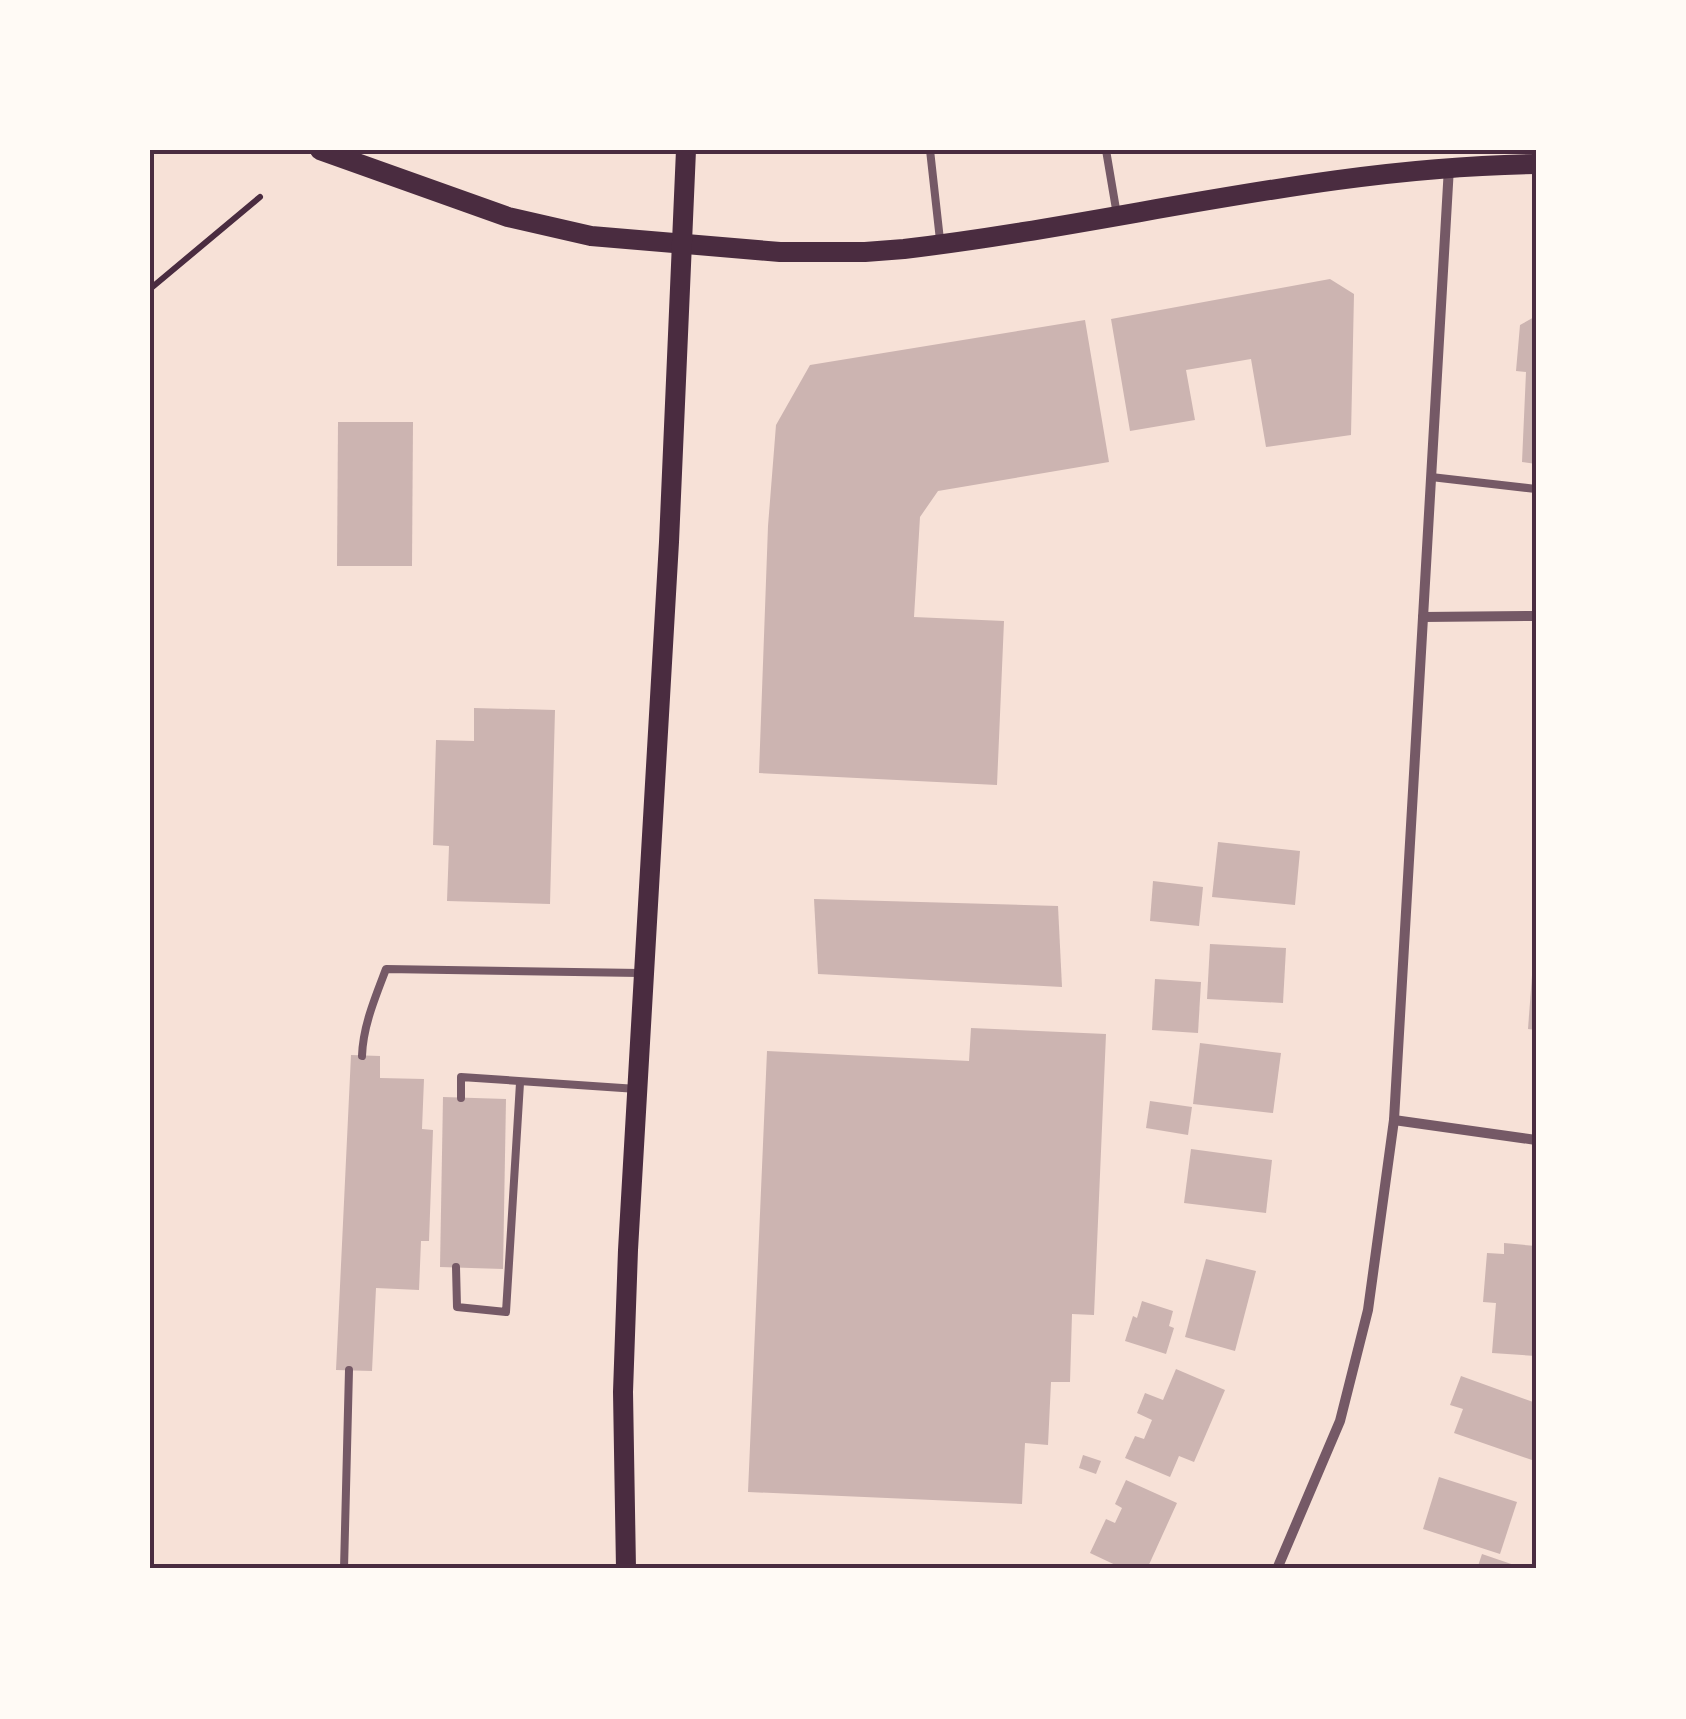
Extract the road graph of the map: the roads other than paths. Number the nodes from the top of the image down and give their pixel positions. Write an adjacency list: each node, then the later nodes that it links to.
1 (320, 150): 8 (main road)
2 (686, 150): 8 (main road)
3 (930, 150): 9 (lane)
4 (1106, 150): 7 (lane)
5 (1536, 164): 6 (main road)
6 (1449, 167): 7 (main road); 10 (street)
7 (1117, 214): 9 (main road)
8 (683, 244): 9 (main road); 14 (main road)
9 (940, 244)
10 (1430, 477): 11 (lane); 13 (street)
11 (1536, 489)
12 (1536, 616): 13 (street)
13 (1422, 617): 19 (street)
14 (645, 973): 15 (lane); 17 (main road)
15 (362, 1056)
16 (520, 1082): 17 (lane); 18 (lane); 21 (lane)
17 (637, 1089): 24 (main road)
18 (461, 1098)
19 (1394, 1120): 20 (street); 25 (street)
20 (1536, 1140)
21 (456, 1267)
22 (349, 1370): 23 (lane)
23 (344, 1569)
24 (626, 1569)
25 (1277, 1569)

